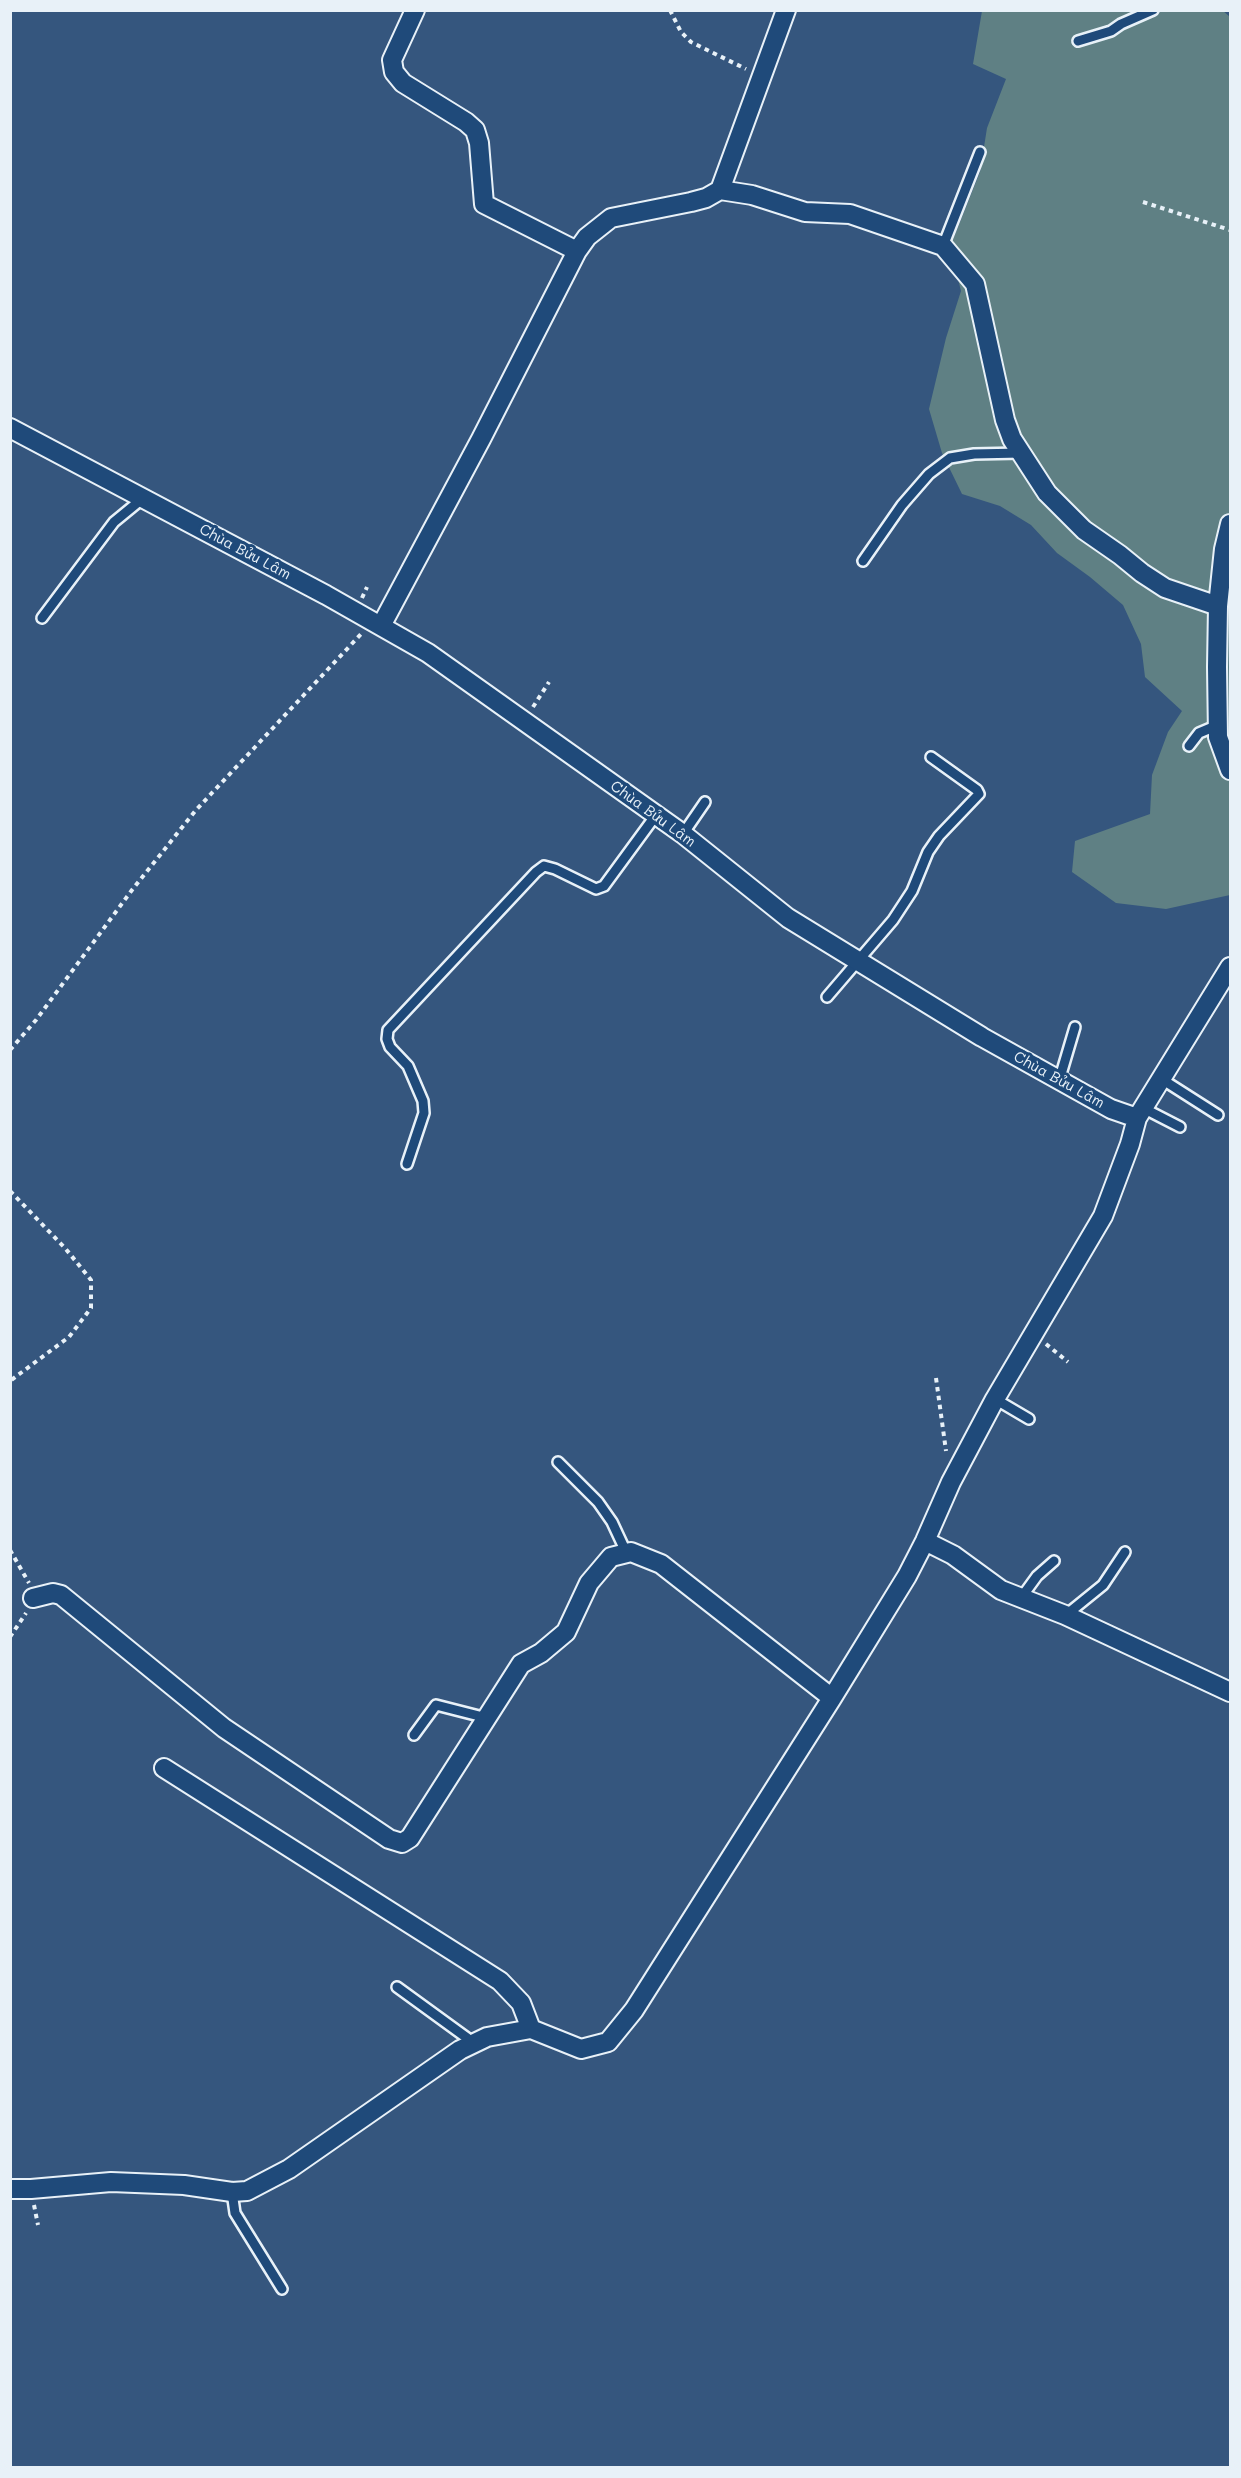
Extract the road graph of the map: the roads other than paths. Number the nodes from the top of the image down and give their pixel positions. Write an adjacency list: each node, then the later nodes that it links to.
1 (415, 10): 8 (street)
2 (786, 10): 6 (street)
3 (1153, 10): 4 (lane)
4 (1078, 41)
5 (980, 152): 7 (lane)
6 (720, 190): 7 (street); 8 (street)
7 (943, 246): 10 (street)
8 (577, 251): 16 (street)
9 (10, 428): 11 (street, Chùa Bửu Lâm)
10 (1021, 453): 13 (lane); 14 (street)
11 (142, 499): 15 (lane); 16 (street, Chùa Bửu Lâm)
12 (1230, 524): 14 (street)
13 (863, 561)
14 (1218, 606): 17 (street)
15 (42, 618)
16 (377, 624): 22 (street, Chùa Bửu Lâm)
17 (1218, 725): 18 (lane); 20 (street)
18 (1189, 746)
19 (931, 758): 24 (lane)
20 (1230, 770)
21 (705, 802): 23 (lane)
22 (656, 815): 23 (street, Chùa Bửu Lâm); 33 (lane)
23 (682, 834): 24 (street, Chùa Bửu Lâm)
24 (857, 960): 26 (lane); 29 (street, Chùa Bửu Lâm)
25 (1230, 967): 28 (street)
26 (827, 998)
27 (1075, 1027): 29 (lane)
28 (1160, 1078): 30 (street); 31 (lane)
29 (1059, 1081): 30 (street, Chùa Bửu Lâm)
30 (1140, 1113): 32 (lane); 34 (street)
31 (1218, 1115)
32 (1180, 1127)
33 (407, 1164)
34 (995, 1399): 35 (lane); 37 (street)
35 (1029, 1419)
36 (558, 1462): 38 (lane)
37 (925, 1541): 42 (street); 45 (street)
38 (626, 1552): 45 (street); 46 (street)
39 (1125, 1552): 43 (lane)
40 (1054, 1561): 42 (lane)
41 (33, 1598): 46 (street)
42 (1021, 1598): 43 (street)
43 (1065, 1615): 44 (street)
44 (1230, 1692)
45 (832, 1698): 50 (street)
46 (487, 1718): 47 (lane)
47 (414, 1734)
48 (164, 1768): 50 (street)
49 (397, 1987): 51 (lane)
50 (531, 2029): 51 (street)
51 (474, 2043): 53 (street)
52 (10, 2189): 53 (street)
53 (232, 2193): 54 (lane)
54 (282, 2289)

